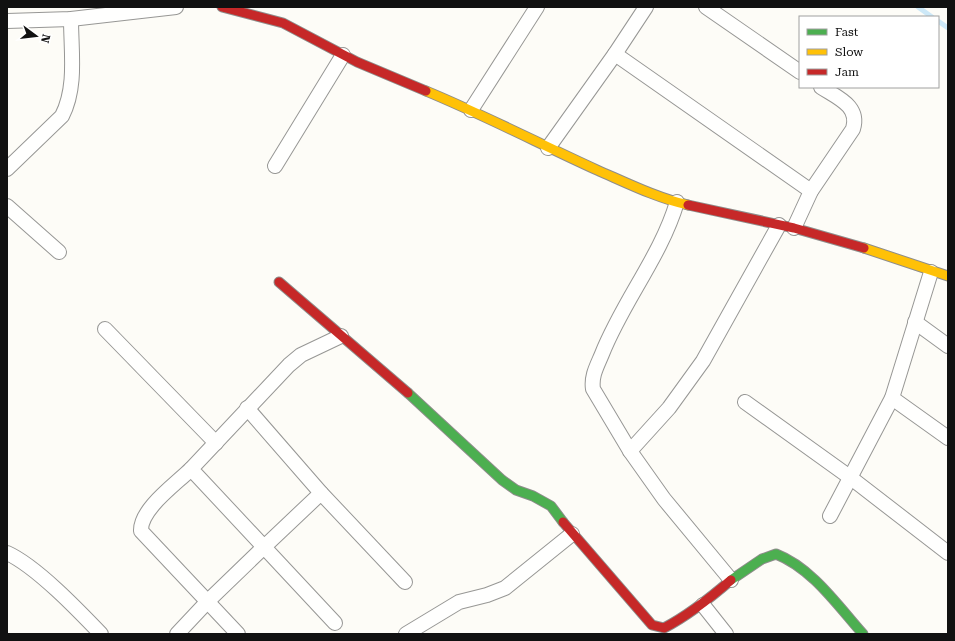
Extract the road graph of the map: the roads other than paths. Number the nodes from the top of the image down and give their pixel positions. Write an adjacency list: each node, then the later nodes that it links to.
1 (176, 7): 6 (street)
2 (222, 7): 9 (street)
3 (537, 7): 12 (street)
4 (646, 7): 8 (street)
5 (706, 7): 10 (street)
6 (71, 19): 7 (street); 15 (street)
7 (7, 21)
8 (615, 54): 13 (street); 16 (street)
9 (343, 55): 12 (street); 14 (street)
10 (799, 71)
11 (822, 88): 16 (street)
12 (471, 110): 13 (street)
13 (548, 148): 17 (street)
14 (275, 166)
15 (7, 169)
16 (811, 191): 20 (street)
17 (677, 202): 19 (street); 34 (street)
18 (7, 206): 21 (street)
19 (779, 225): 20 (street); 34 (street)
20 (794, 228): 22 (street)
21 (59, 252)
22 (931, 272): 23 (street); 25 (street)
23 (948, 276)
24 (279, 282): 27 (street)
25 (915, 322): 28 (street); 29 (street)
26 (105, 329): 33 (street)
27 (341, 336): 31 (street); 39 (street)
28 (948, 346)
29 (892, 398): 32 (street); 36 (street)
30 (745, 402): 36 (street)
31 (247, 408): 33 (street); 37 (street)
32 (948, 438)
33 (216, 443): 35 (street)
34 (630, 451): 43 (street)
35 (191, 469): 40 (street); 45 (street)
36 (851, 478): 38 (street); 42 (street)
37 (320, 493): 40 (street); 44 (street)
38 (830, 516)
39 (572, 534): 46 (street); 51 (street)
40 (264, 547): 45 (street); 47 (street)
41 (7, 553): 48 (street)
42 (948, 553)
43 (731, 580): 46 (street); 53 (street)
44 (405, 582)
45 (208, 601): 49 (street); 50 (street)
46 (703, 605): 52 (street)
47 (335, 623)
48 (101, 634)
49 (177, 634)
50 (238, 634)
51 (406, 634)
52 (726, 634)
53 (862, 634)

